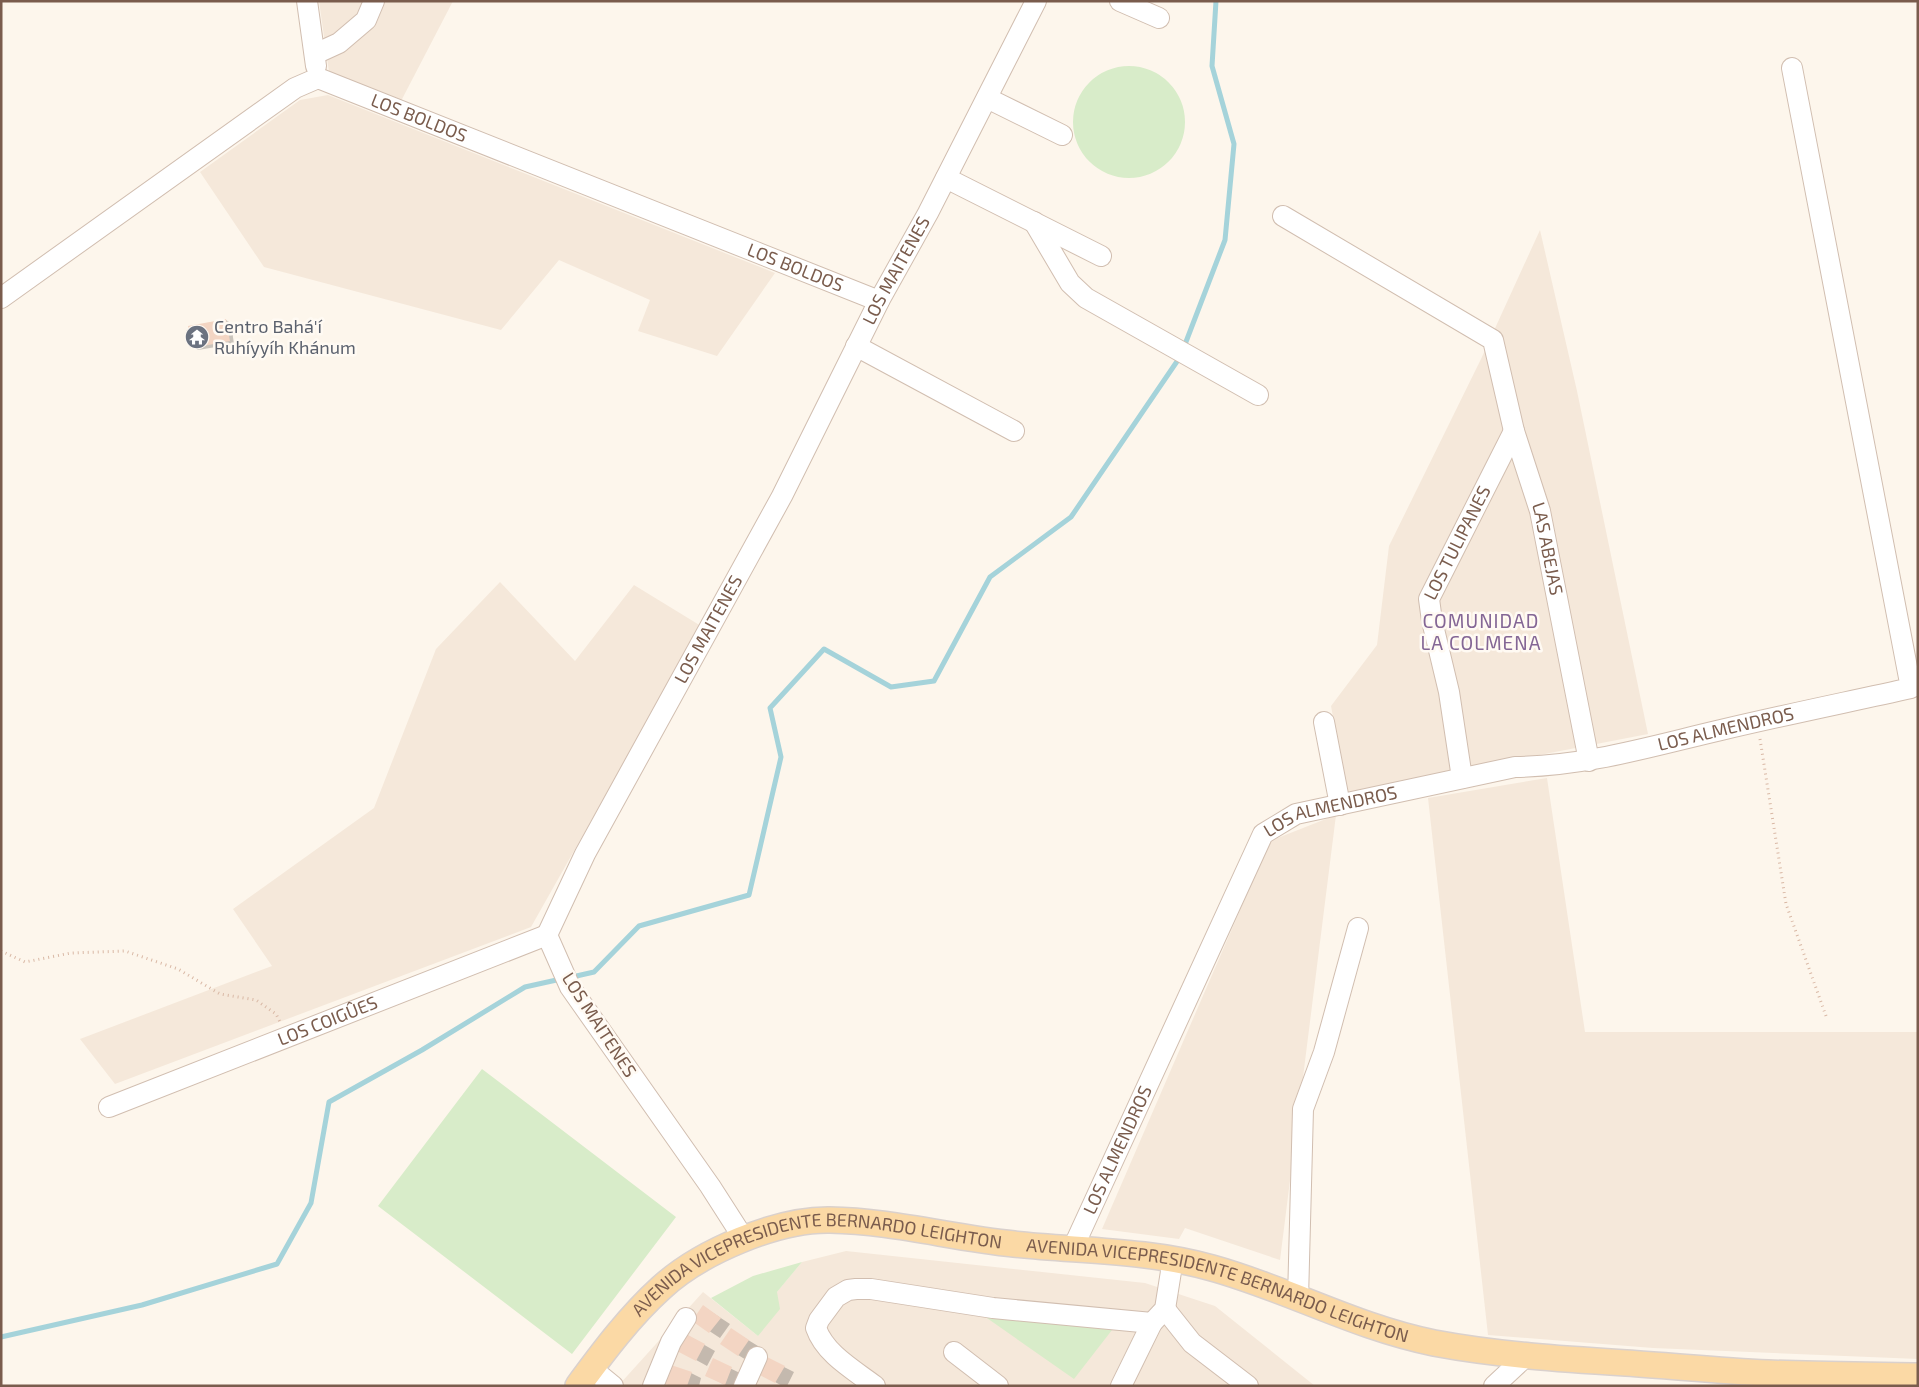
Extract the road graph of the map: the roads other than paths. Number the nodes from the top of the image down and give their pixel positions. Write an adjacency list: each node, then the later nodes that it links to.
1 (307, 1): 6 (street)
2 (374, 1): 6 (street)
3 (1036, 1): 9 (street, LOS MAITENES)
4 (1120, 1): 5 (street)
5 (1159, 18)
6 (315, 54): 8 (street)
7 (1792, 68): 22 (street, LOS ALMENDROS)
8 (318, 78): 15 (street); 16 (street, LOS BOLDOS)
9 (987, 98): 10 (street); 11 (street, LOS MAITENES)
10 (1062, 135)
11 (946, 178): 13 (street); 16 (street, LOS MAITENES)
12 (1283, 216): 20 (street, LAS ABEJAS)
13 (1034, 222): 14 (street); 18 (street)
14 (1101, 256)
15 (1, 298)
16 (879, 301): 17 (street, LOS MAITENES)
17 (856, 346): 19 (street); 26 (street, LOS MAITENES)
18 (1258, 395)
19 (1014, 431)
20 (1514, 431): 22 (street, LAS ABEJAS); 23 (street, LOS TULIPANES)
21 (1324, 722): 24 (street)
22 (1589, 761): 23 (street, LOS ALMENDROS)
23 (1462, 778): 24 (street, LOS ALMENDROS)
24 (1340, 805): 29 (street, LOS ALMENDROS)
25 (1358, 928): 31 (street)
26 (547, 935): 27 (street, LOS COIGÛES); 28 (street, LOS MAITENES)
27 (109, 1107)
28 (744, 1239): 29 (main road, AVENIDA VICEPRESIDENTE BERNARDO LEIGHTON); 38 (main road, AVENIDA VICEPRESIDENTE BERNARDO LEIGHTON)
29 (1072, 1250): 30 (main road, AVENIDA VICEPRESIDENTE BERNARDO LEIGHTON)
30 (1173, 1259): 31 (main road, AVENIDA VICEPRESIDENTE BERNARDO LEIGHTON); 32 (street)
31 (1298, 1299): 35 (main road, AVENIDA VICEPRESIDENTE BERNARDO LEIGHTON)
32 (1159, 1316): 41 (street); 45 (street); 47 (street)
33 (686, 1318): 43 (street)
34 (954, 1352): 46 (street)
35 (1525, 1356): 39 (main road, AVENIDA VICEPRESIDENTE BERNARDO LEIGHTON); 48 (street)
36 (757, 1357): 44 (street)
37 (1918, 1376): 40 (main road, AVENIDA VICEPRESIDENTE BERNARDO LEIGHTON)
38 (584, 1377): 42 (street)
39 (1729, 1378): 40 (main road, AVENIDA VICEPRESIDENTE BERNARDO LEIGHTON)
40 (1773, 1379)
41 (1124, 1384)
42 (613, 1386)
43 (654, 1386)
44 (744, 1386)
45 (875, 1386)
46 (998, 1386)
47 (1248, 1386)
48 (1494, 1386)

